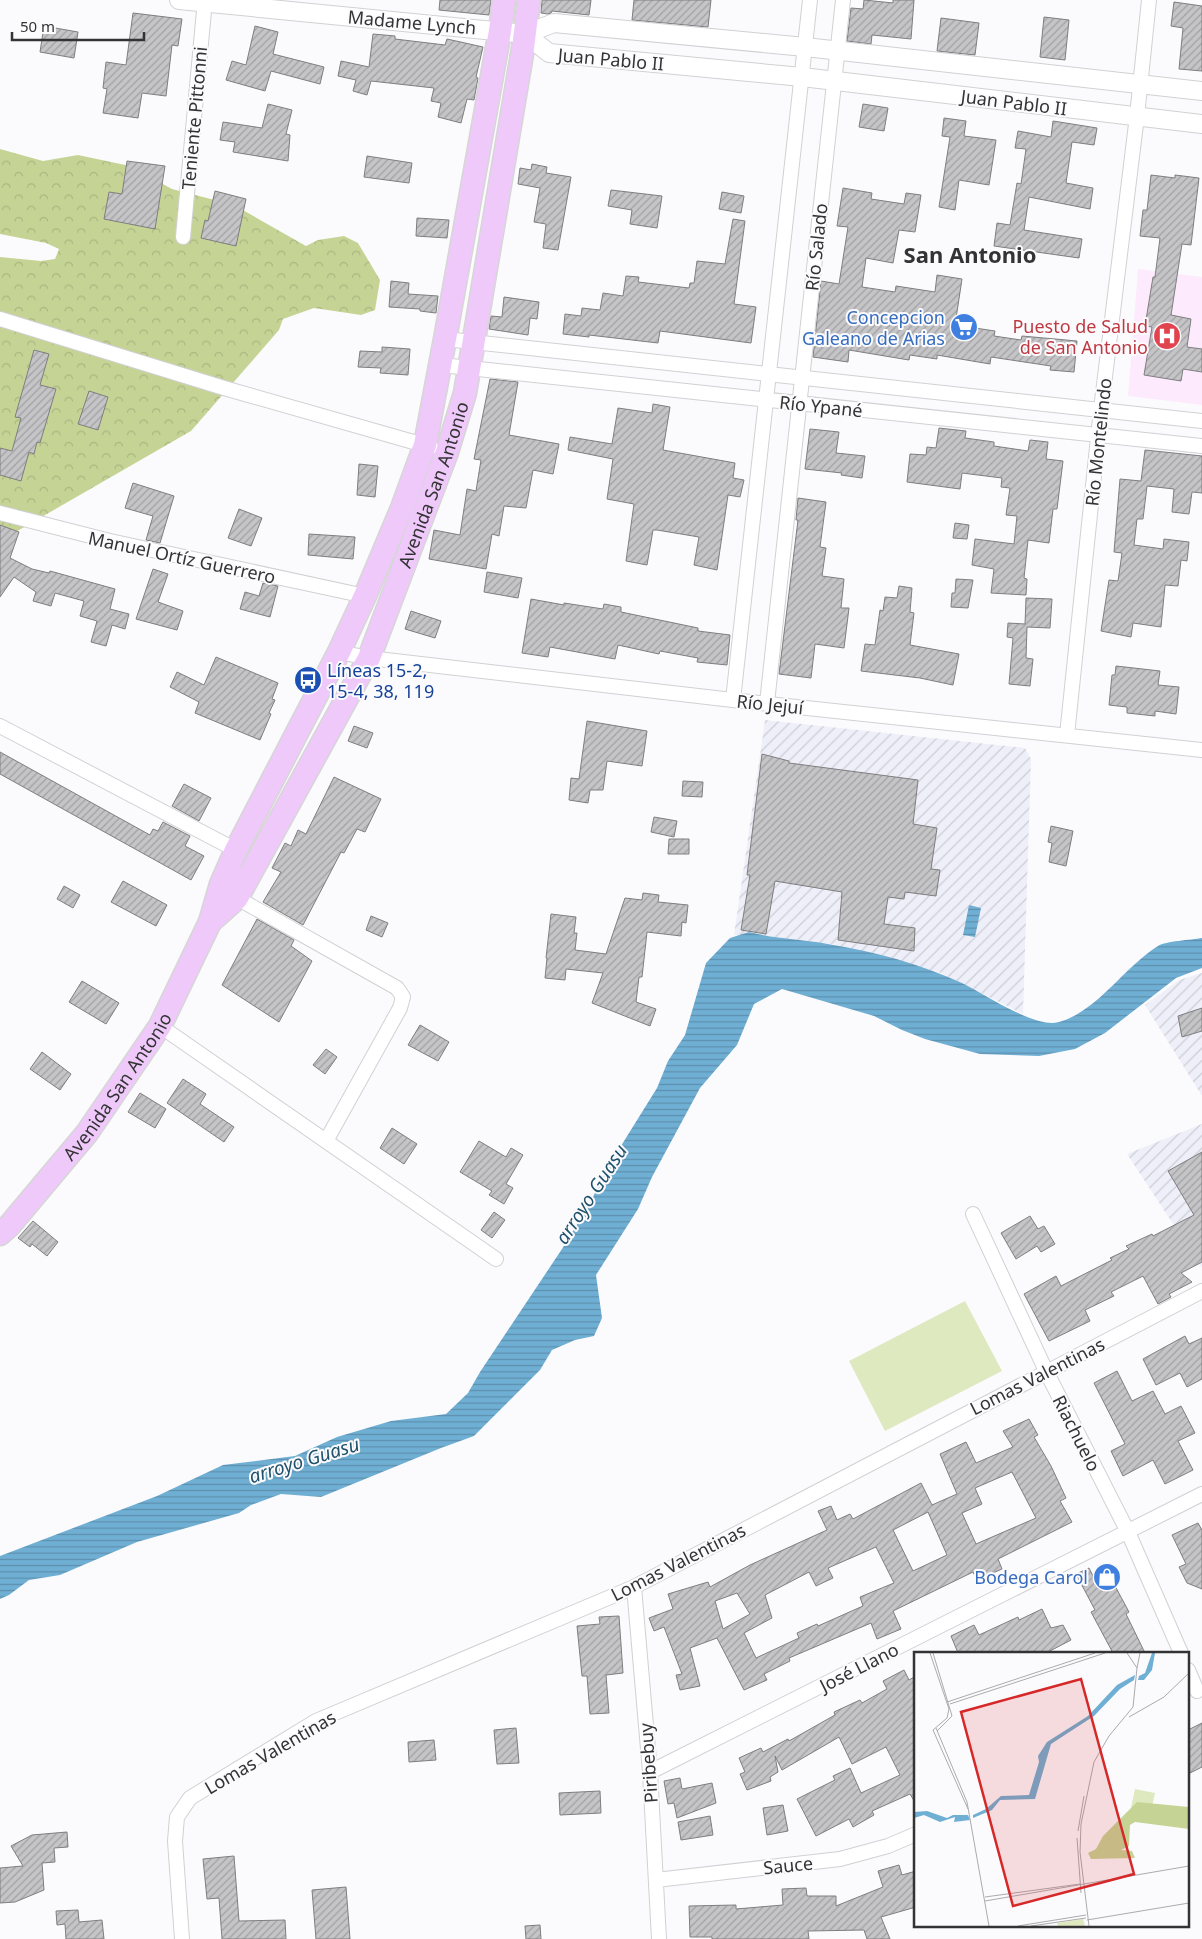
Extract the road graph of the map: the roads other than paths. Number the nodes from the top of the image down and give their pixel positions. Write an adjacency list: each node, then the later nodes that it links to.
1 (179, 0): 7 (street, Madame Lynch)
2 (504, 0): 8 (main road, Avenida San Antonio)
3 (529, 0): 9 (main road, Avenida San Antonio)
4 (810, 0): 10 (street, Río Salado)
5 (843, 0): 11 (street, Río Salado)
6 (1148, 0): 14 (street, Río Montelindo)
7 (205, 1): 8 (street, Madame Lynch); 18 (street, Teniente Pittonni)
8 (500, 31): 9 (street, Madame Lynch); 20 (main road, Avenida San Antonio)
9 (525, 34): 10 (street, Juan Pablo II); 12 (street, Juan Pablo II); 21 (main road, Avenida San Antonio)
10 (805, 47): 11 (street, Juan Pablo II); 12 (street, Río Salado)
11 (838, 51): 13 (street, Río Salado); 14 (street, Juan Pablo II)
12 (802, 77): 13 (street, Juan Pablo II); 24 (street, Río Salado)
13 (834, 80): 16 (street, Juan Pablo II); 25 (street, Río Salado)
14 (1140, 84): 15 (street, Juan Pablo II); 16 (street, Río Montelindo)
15 (1202, 92)
16 (1136, 116): 17 (street, Juan Pablo II); 28 (street, Río Montelindo)
17 (1202, 124)
18 (183, 237)
19 (0, 320): 31 (street)
20 (445, 340): 21 (street, Río Ypané); 22 (main road, Avenida San Antonio)
21 (472, 344): 23 (main road, Avenida San Antonio); 24 (street, Río Ypané)
22 (441, 365): 23 (street, Río Ypané); 31 (main road, Avenida San Antonio)
23 (469, 368): 26 (street, Río Ypané); 33 (main road, Avenida San Antonio)
24 (769, 373): 25 (street, Río Ypané); 26 (street, Río Salado)
25 (802, 377): 27 (street, Río Salado); 28 (street, Río Ypané)
26 (766, 400): 27 (street, Río Ypané); 38 (street, Río Salado)
27 (799, 404): 30 (street, Río Ypané); 39 (street, Río Salado)
28 (1101, 409): 29 (street, Río Ypané); 30 (street, Río Montelindo)
29 (1202, 421)
30 (1099, 435): 32 (street, Río Ypané); 41 (street, Río Montelindo)
31 (425, 445): 33 (street); 35 (main road, Avenida San Antonio)
32 (1202, 446)
33 (447, 452): 37 (main road, Avenida San Antonio)
34 (0, 513): 35 (street, Manuel Ortíz Guerrero)
35 (365, 596): 36 (main road, Avenida San Antonio)
36 (340, 652): 37 (street, Río Jejuí); 43 (main road, Avenida San Antonio)
37 (369, 658): 38 (street, Río Jejuí); 44 (main road, Avenida San Antonio)
38 (732, 700): 39 (street, Río Jejuí)
39 (767, 703): 41 (street, Río Jejuí)
40 (0, 726): 43 (street)
41 (1067, 736): 42 (street, Río Jejuí)
42 (1202, 750)
43 (236, 850): 45 (main road, Avenida San Antonio)
44 (237, 898): 45 (main road, Avenida San Antonio); 47 (street)
45 (210, 922): 46 (main road, Avenida San Antonio)
46 (160, 1026): 47 (street); 49 (main road, Avenida San Antonio)
47 (326, 1141): 50 (street)
48 (973, 1214): 52 (street, Riachuelo)
49 (0, 1234)
50 (496, 1259)
51 (1202, 1291): 52 (street, Lomas Valentinas)
52 (1046, 1371): 54 (street, Riachuelo); 55 (street, Lomas Valentinas)
53 (1202, 1494): 54 (street, José Llano)
54 (1128, 1532): 56 (street, Riachuelo); 59 (street, José Llano)
55 (634, 1587): 59 (street, Piribebuy); 62 (street, Lomas Valentinas)
56 (1181, 1652)
57 (1190, 1676): 58 (street)
58 (1196, 1692)
59 (650, 1772): 61 (street, Piribebuy)
60 (914, 1835): 61 (street, Sauce)
61 (656, 1880): 63 (street, Piribebuy)
62 (182, 1939)
63 (659, 1939)

